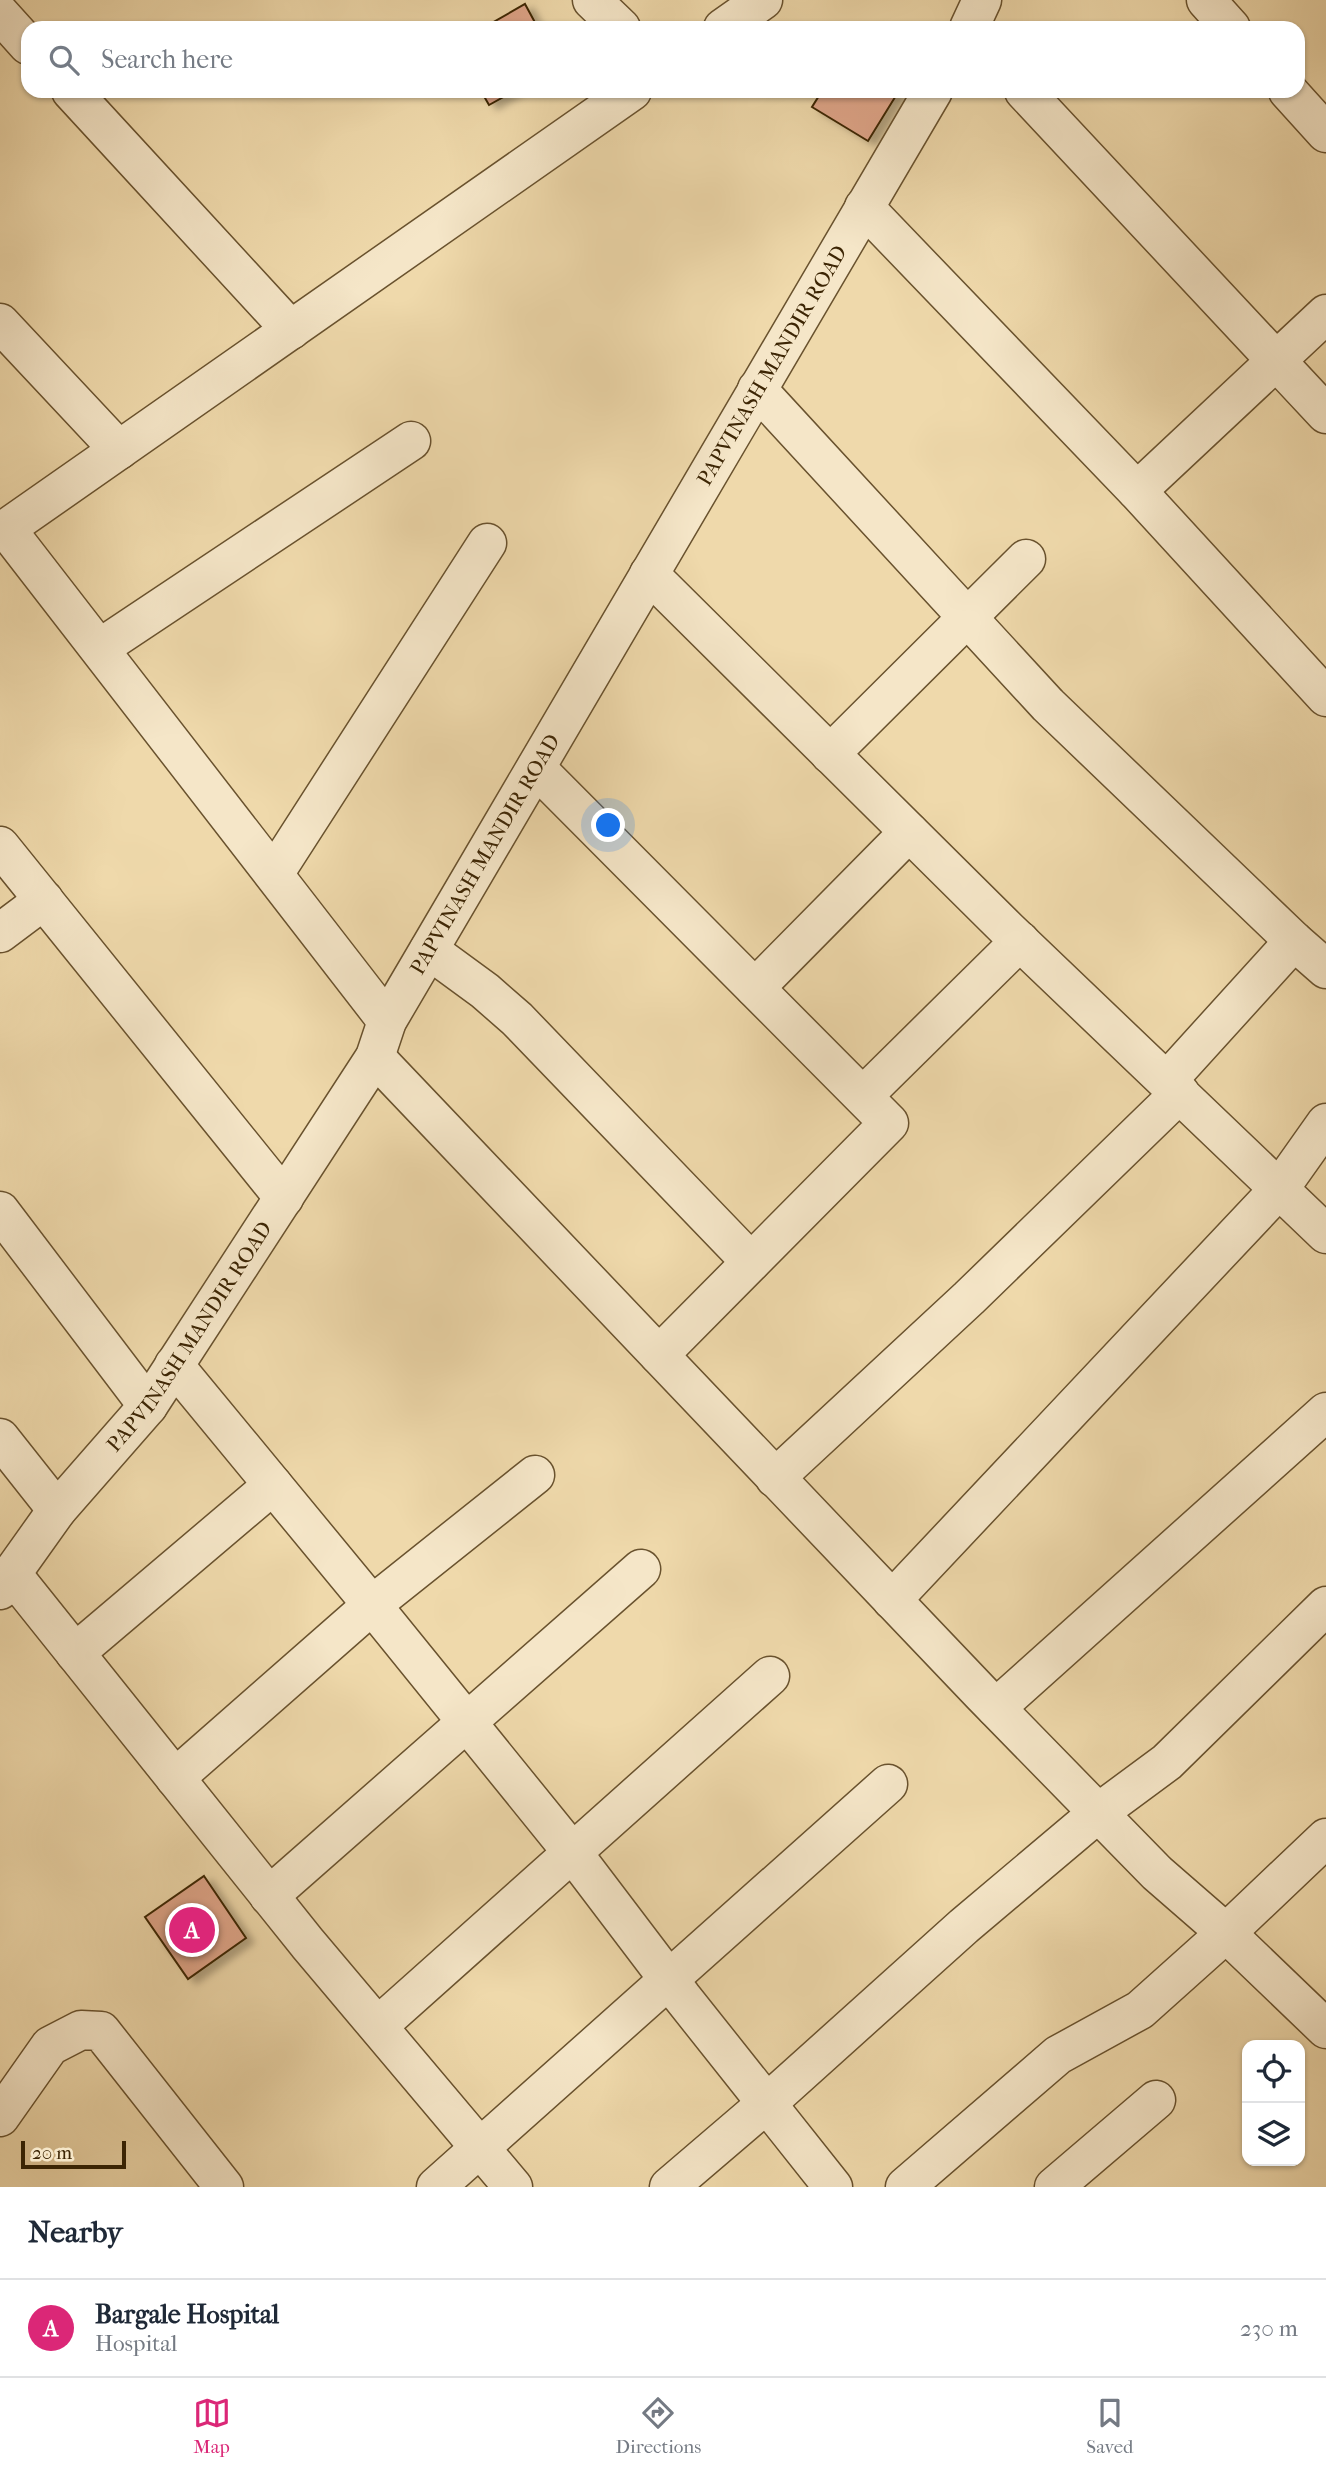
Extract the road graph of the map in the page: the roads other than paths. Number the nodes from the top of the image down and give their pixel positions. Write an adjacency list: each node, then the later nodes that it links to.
1 (592, 0): 6 (street)
2 (763, 0): 7 (street)
3 (982, 0): 8 (street)
4 (1206, 0): 9 (street)
5 (0, 15): 10 (street)
6 (614, 21)
7 (733, 21)
8 (972, 21)
9 (1225, 21)
10 (21, 38)
11 (77, 98): 20 (street)
12 (622, 98): 20 (street)
13 (929, 98): 17 (street, PAPVINASH MANDIR ROAD)
14 (1031, 98): 21 (street)
15 (1294, 98): 16 (street)
16 (1326, 133)
17 (864, 207): 22 (street, PAPVINASH MANDIR ROAD); 26 (street)
18 (1326, 314): 21 (street)
19 (0, 324): 25 (street)
20 (291, 330): 25 (street)
21 (1277, 361): 23 (street); 26 (street)
22 (757, 390): 30 (street, PAPVINASH MANDIR ROAD); 31 (street)
23 (1326, 414)
24 (411, 441): 32 (street)
25 (118, 450): 27 (street)
26 (1137, 491): 33 (street)
27 (4, 531): 32 (street)
28 (487, 543): 38 (street)
29 (1026, 559): 31 (street)
30 (649, 574): 34 (street); 35 (street, PAPVINASH MANDIR ROAD)
31 (968, 617): 34 (street); 42 (street)
32 (100, 649): 38 (street)
33 (1326, 697)
34 (830, 754): 36 (street)
35 (536, 768): 43 (street, PAPVINASH MANDIR ROAD); 45 (street)
36 (909, 832): 41 (street); 45 (street)
37 (0, 846): 39 (street)
38 (274, 874): 46 (street)
39 (44, 900): 40 (street); 51 (street)
40 (0, 933)
41 (1020, 941): 47 (street); 48 (street)
42 (1294, 941): 44 (street); 47 (street)
43 (429, 950): 46 (street, PAPVINASH MANDIR ROAD); 54 (street)
44 (1326, 969)
45 (755, 988): 48 (street)
46 (381, 1039): 51 (street, PAPVINASH MANDIR ROAD); 55 (street)
47 (1174, 1087): 50 (street); 61 (street)
48 (863, 1096): 54 (street)
49 (1326, 1123): 50 (street)
50 (1280, 1188): 53 (street); 66 (street)
51 (284, 1198): 56 (street, PAPVINASH MANDIR ROAD)
52 (0, 1211): 57 (street)
53 (1326, 1234)
54 (751, 1262): 55 (street)
55 (659, 1355): 61 (street)
56 (174, 1365): 57 (street, PAPVINASH MANDIR ROAD); 62 (street)
57 (148, 1406): 63 (street, PAPVINASH MANDIR ROAD)
58 (1326, 1412): 71 (street)
59 (0, 1438): 63 (street)
60 (535, 1475): 67 (street)
61 (775, 1478): 66 (street)
62 (273, 1485): 67 (street); 69 (street)
63 (57, 1510): 65 (street, PAPVINASH MANDIR ROAD)
64 (641, 1569): 72 (street)
65 (6, 1582): 69 (street)
66 (892, 1600): 71 (street)
67 (372, 1605): 72 (street); 73 (street)
68 (1326, 1606): 75 (street)
69 (75, 1653): 73 (street)
70 (770, 1676): 77 (street)
71 (996, 1708): 75 (street)
72 (466, 1722): 77 (street); 78 (street)
73 (175, 1778): 78 (street)
74 (888, 1784): 80 (street)
75 (1098, 1813): 79 (street); 84 (street)
76 (1326, 1838): 79 (street)
77 (572, 1852): 80 (street); 81 (street)
78 (270, 1896): 81 (street)
79 (1226, 1933): 82 (street); 92 (street)
80 (668, 1978): 84 (street); 86 (street)
81 (378, 2026): 86 (street)
82 (1326, 2029)
83 (1156, 2100): 93 (street)
84 (766, 2104): 90 (street); 91 (street)
85 (0, 2117): 87 (street)
86 (480, 2148): 88 (street); 89 (street)
87 (224, 2187)
88 (436, 2187)
89 (513, 2187)
90 (669, 2187)
91 (833, 2187)
92 (905, 2187)
93 (1054, 2187)

